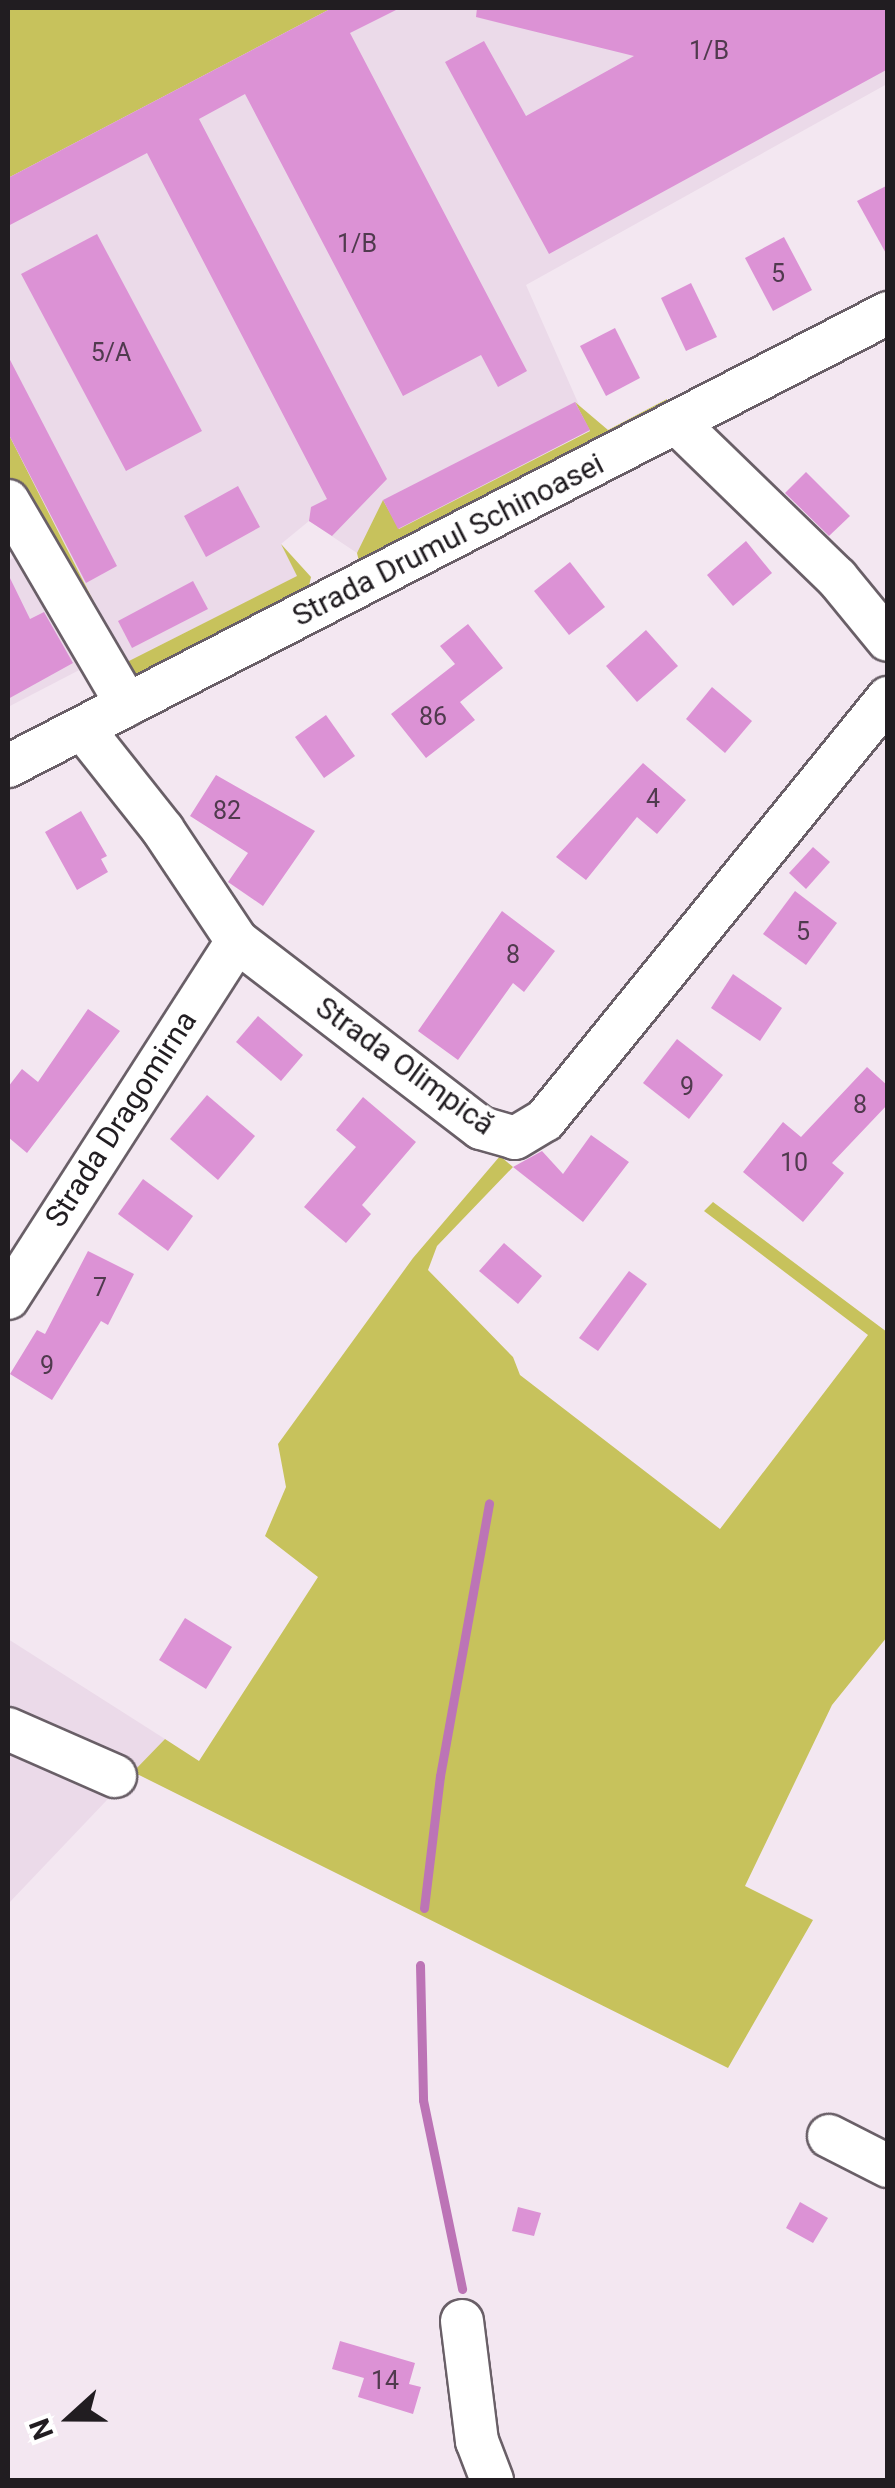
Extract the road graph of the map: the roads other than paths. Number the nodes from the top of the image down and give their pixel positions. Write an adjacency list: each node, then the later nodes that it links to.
1 (888, 313): 2 (street, Strada Drumul Schinoasei)
2 (677, 423): 4 (street); 6 (street, Strada Drumul Schinoasei)
3 (8, 501): 6 (street)
4 (888, 640)
5 (888, 698): 9 (street, Strada Olimpică)
6 (127, 705): 7 (street, Strada Drumul Schinoasei)
7 (82, 729): 8 (street, Strada Drumul Schinoasei); 9 (street, Strada Olimpică)
8 (8, 766)
9 (238, 941): 10 (street, Strada Dragomirna)
10 (8, 1298)
11 (8, 1729): 12 (street)
12 (115, 1776)
13 (828, 2136): 14 (street)
14 (888, 2166)
15 (462, 2320): 16 (street)
16 (492, 2480)

